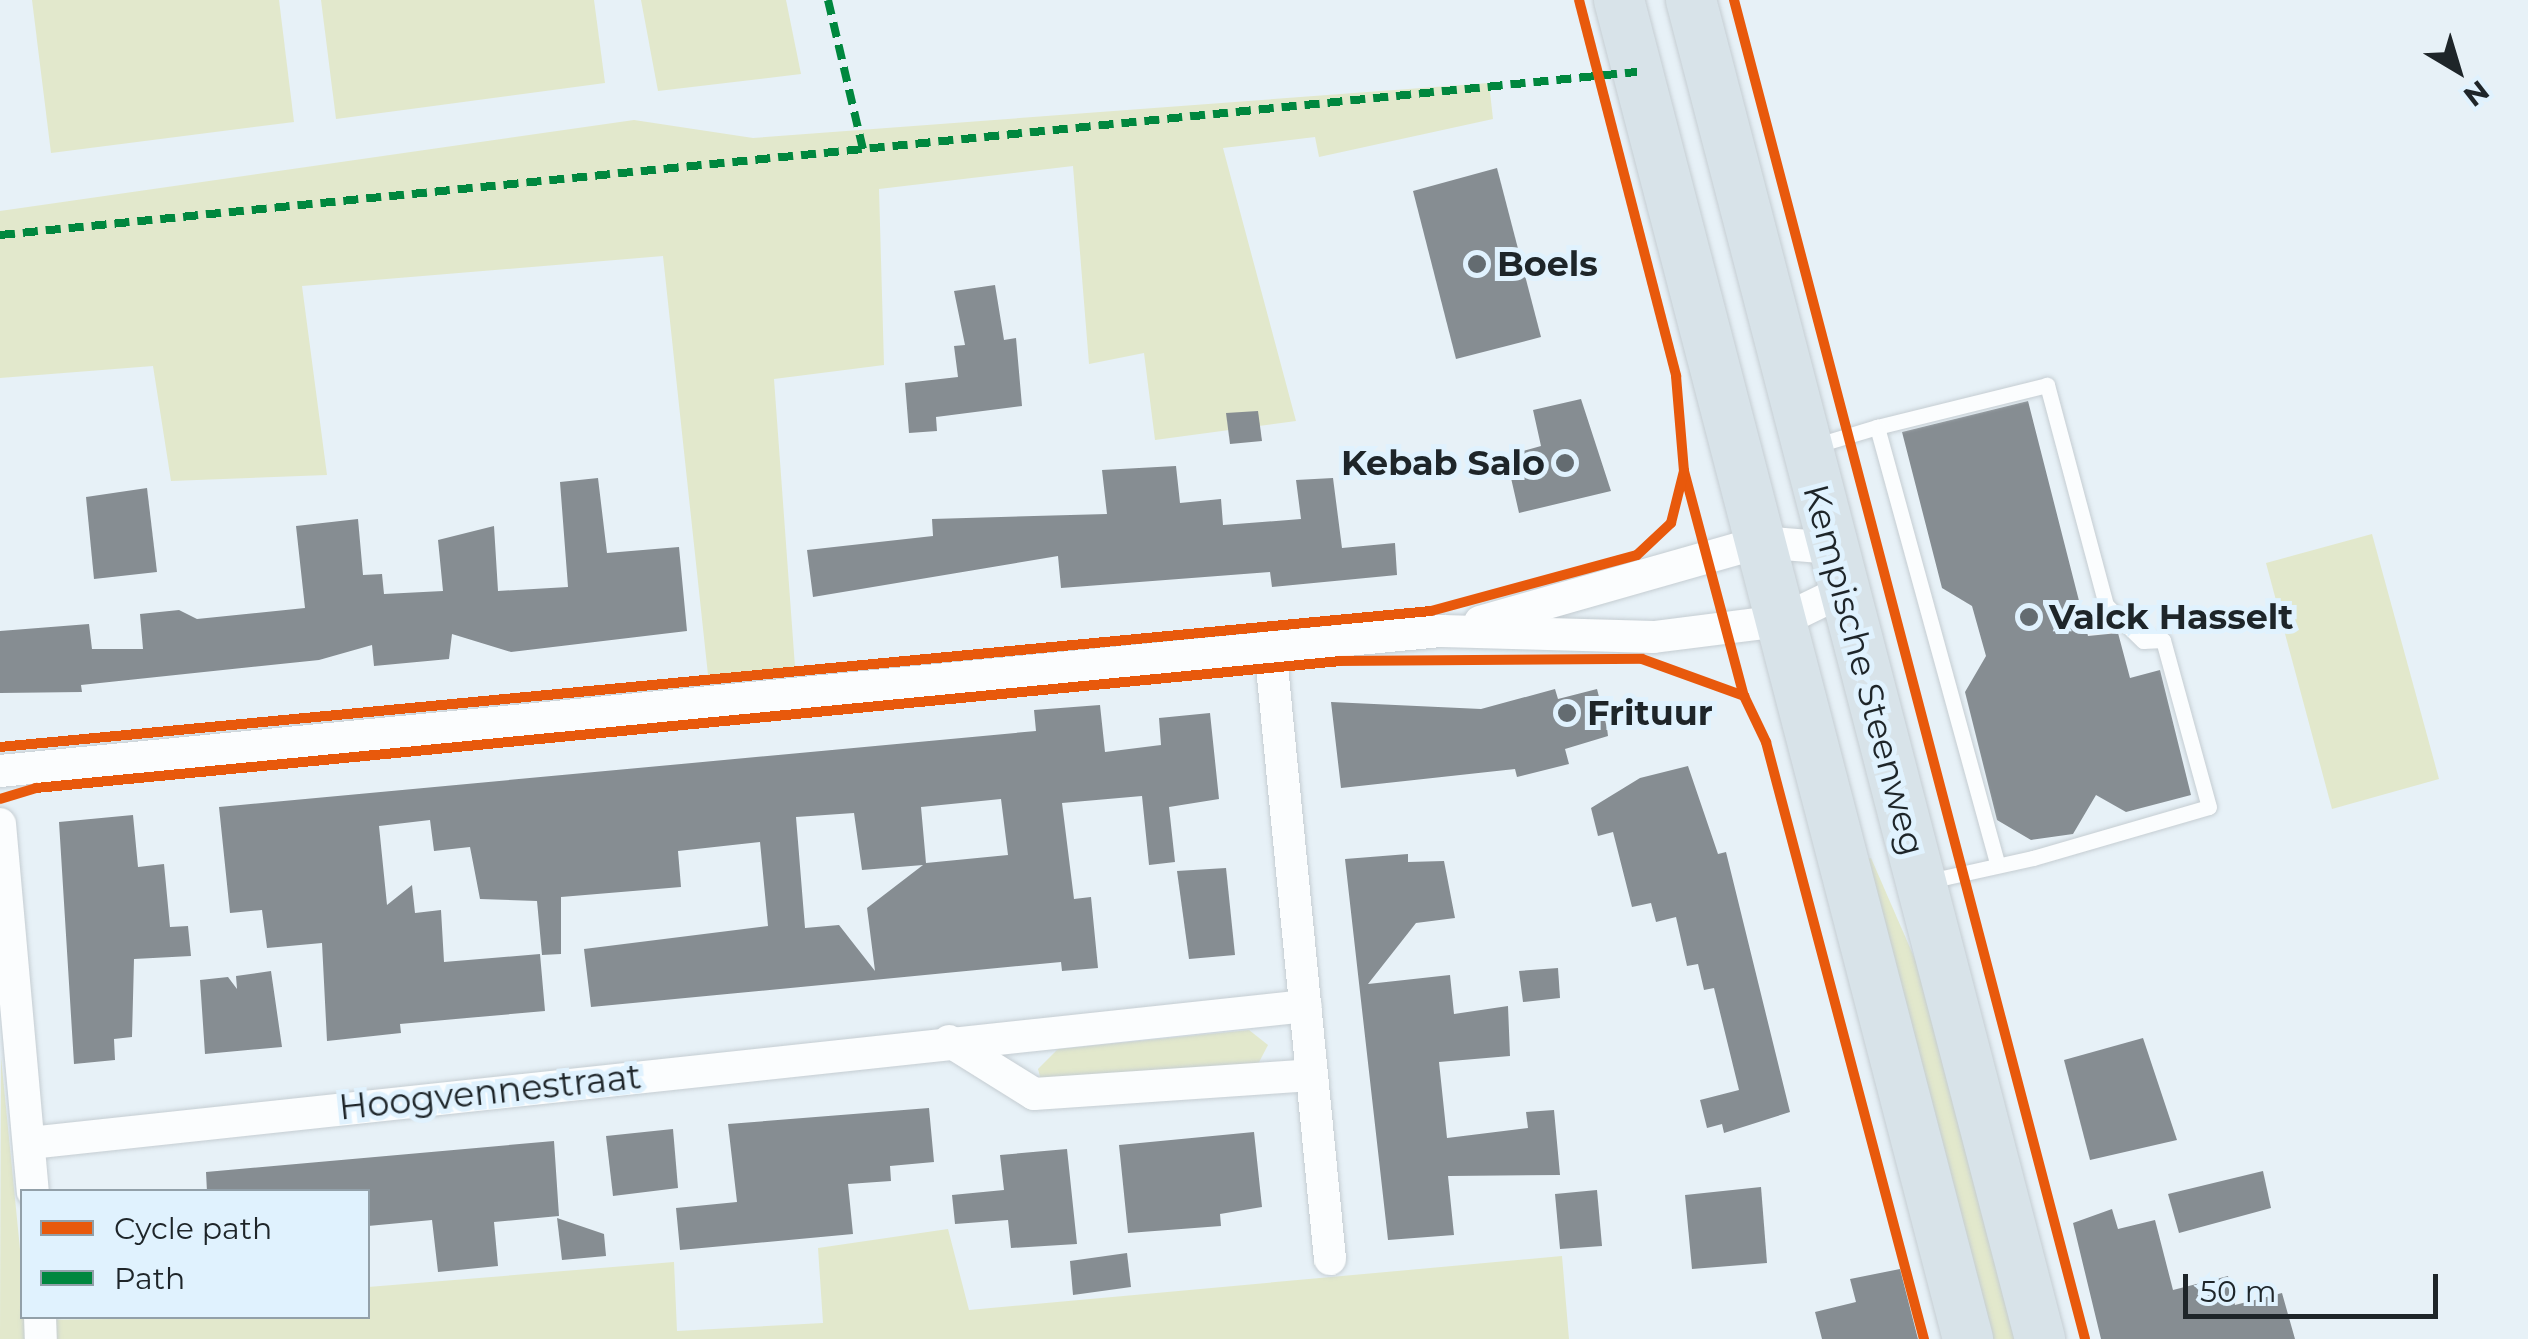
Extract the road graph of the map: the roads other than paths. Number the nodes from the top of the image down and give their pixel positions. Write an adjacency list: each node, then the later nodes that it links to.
1 (1619, 0): 5 (main road, Kempische Steenweg)
2 (1690, 0): 4 (main road, Kempische Steenweg)
3 (1877, 427): 4 (lane); 12 (lane); 12 (lane)
4 (1806, 447): 6 (main road, Kempische Steenweg)
5 (1760, 542): 6 (street); 7 (main road, Kempische Steenweg); 8 (street)
6 (1838, 570): 7 (street); 13 (main road, Kempische Steenweg)
7 (1781, 621): 8 (street); 20 (main road, Kempische Steenweg)
8 (1442, 632): 9 (street)
9 (1270, 646): 10 (street); 14 (street)
10 (0, 771)
11 (0, 824): 17 (street)
12 (1997, 864): 13 (lane)
13 (1920, 884): 21 (main road, Kempische Steenweg)
14 (1306, 1006): 15 (street, Hoogvennestraat); 16 (street)
15 (949, 1041): 16 (street); 17 (street, Hoogvennestraat)
16 (1311, 1075): 19 (street)
17 (30, 1143): 18 (street)
18 (33, 1189)
19 (1330, 1259)
20 (1968, 1339)
21 (2040, 1339)

